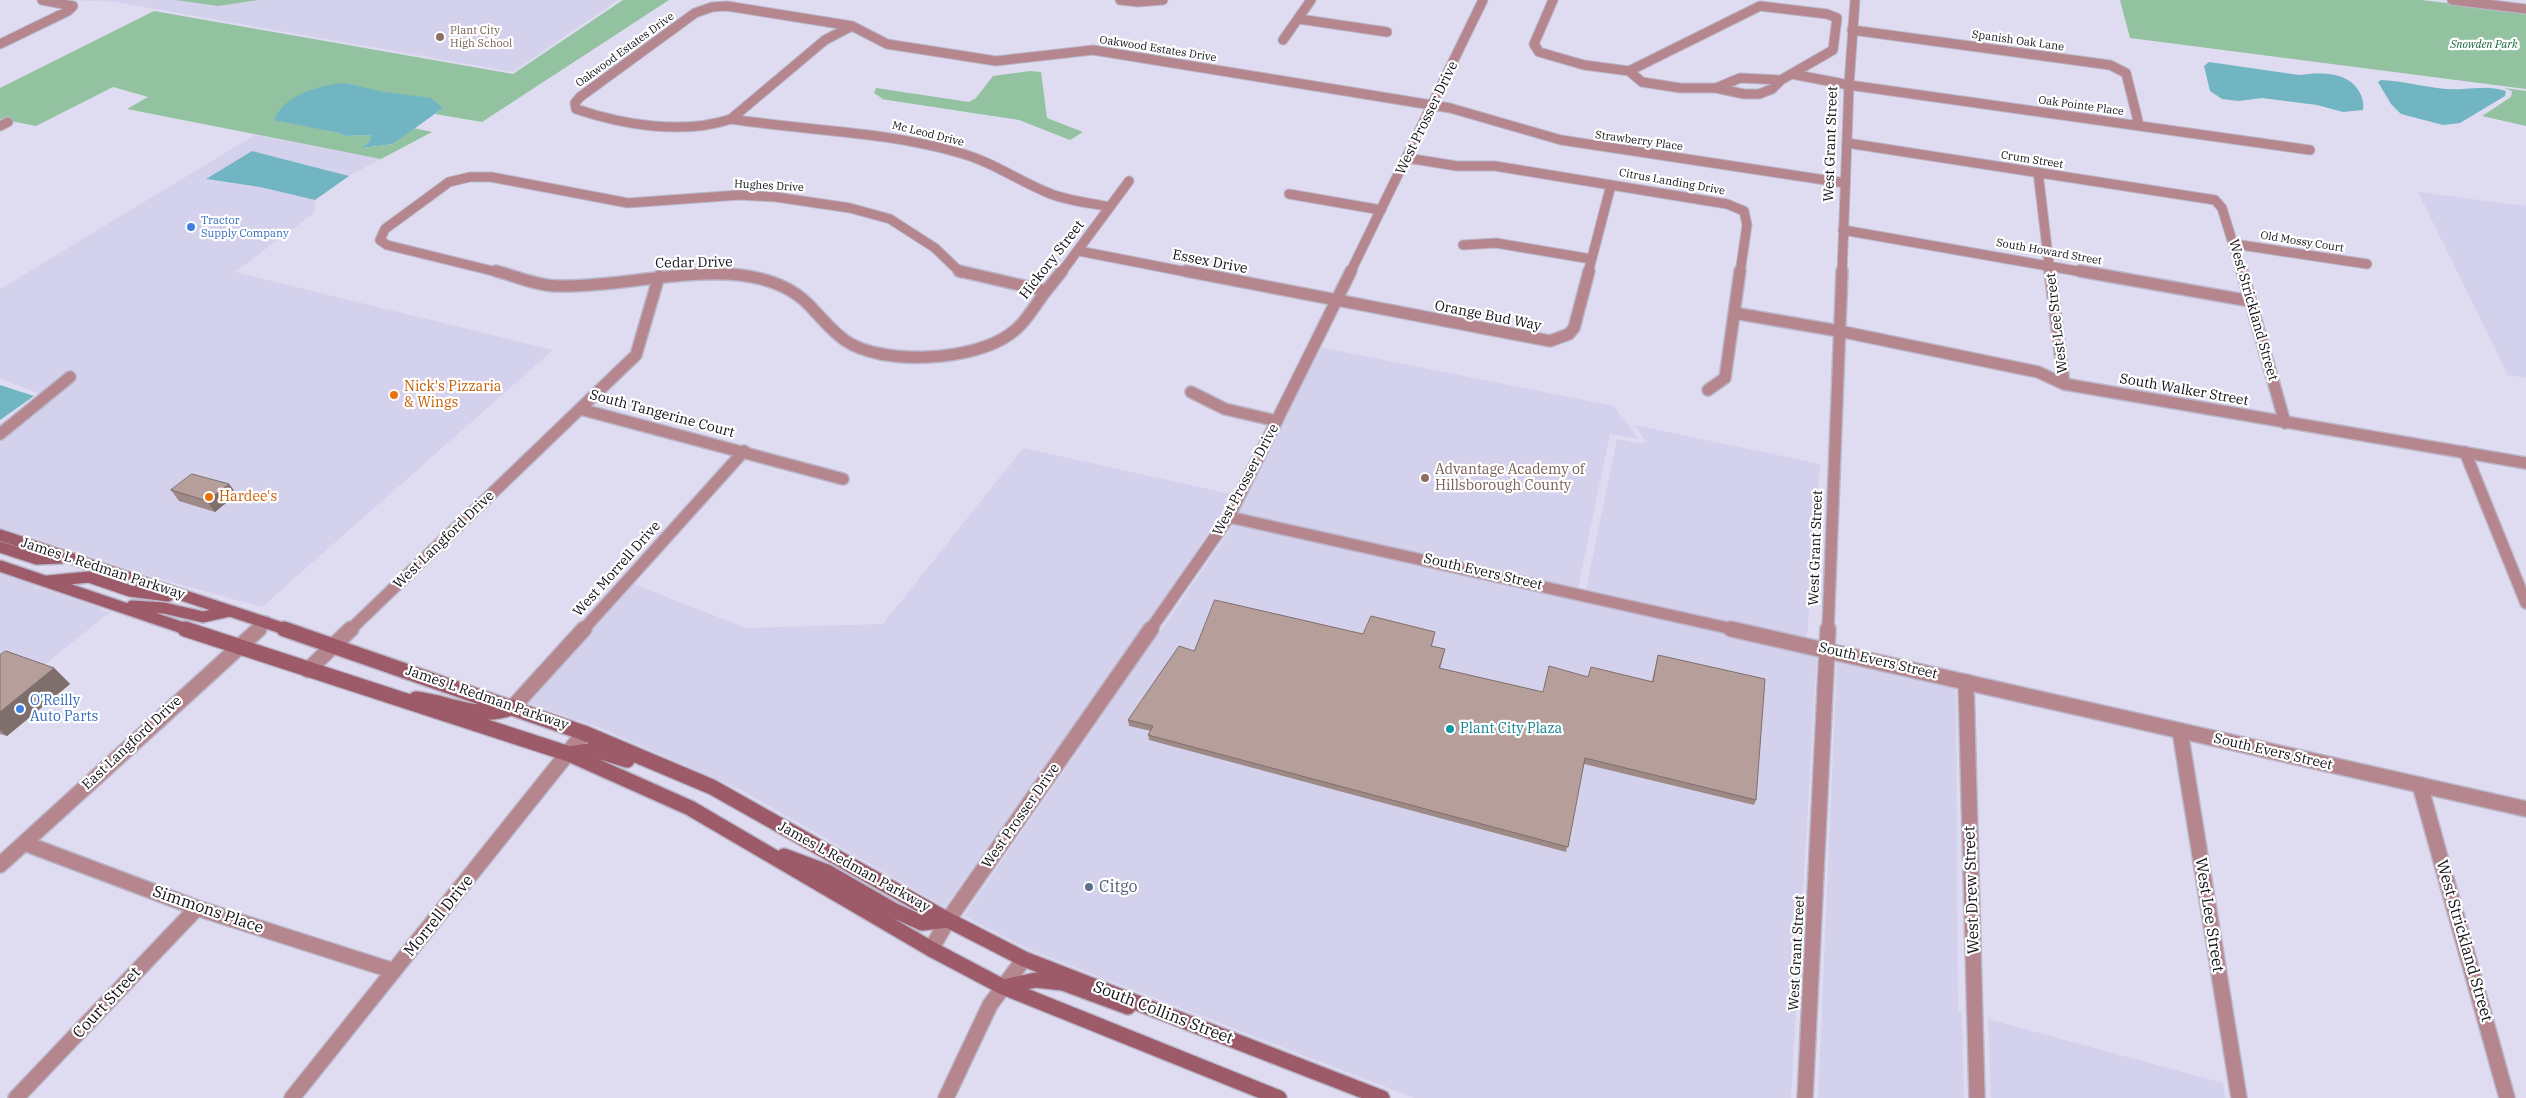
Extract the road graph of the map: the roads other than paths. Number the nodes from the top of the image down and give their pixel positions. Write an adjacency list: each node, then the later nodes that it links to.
1 (42, 0): 16 (street)
2 (1120, 0): 3 (street)
3 (1163, 0)
4 (1311, 0): 11 (street)
5 (1483, 0): 22 (street, West Prosser Drive)
6 (1553, 0): 17 (street)
7 (1855, 0): 13 (street, West Grant Street)
8 (2452, 0): 9 (street)
9 (2496, 3): 10 (street)
10 (2526, 9)
11 (1298, 19): 14 (street); 15 (street)
12 (852, 26): 22 (street, Oakwood Estates Drive); 23 (street, Oakwood Estates Drive); 23 (street, Oakwood Estates Drive)
13 (1852, 30): 20 (street, West Grant Street); 24 (street, Spanish Oak Lane)
14 (1387, 32)
15 (1283, 40)
16 (0, 44)
17 (1630, 72): 18 (street); 21 (street)
18 (1792, 74): 19 (street); 20 (street, Oak Pointe Place)
19 (1781, 80): 21 (street); 21 (street)
20 (1849, 84): 24 (street, Oak Pointe Place); 25 (street, West Grant Street)
21 (1716, 88)
22 (1434, 105): 27 (street, West Prosser Drive); 30 (street, Strawberry Place)
23 (731, 120): 34 (street, Mc Leod Drive)
24 (2139, 125): 26 (street, Oak Pointe Place)
25 (1847, 143): 28 (street, Crum Street); 30 (street, West Grant Street)
26 (2310, 150)
27 (1407, 158): 31 (street, Citrus Landing Drive); 35 (street, West Prosser Drive)
28 (2038, 172): 33 (street, Crum Street); 43 (street, West Lee Street)
29 (1129, 181): 34 (street, Hickory Street)
30 (1845, 183): 36 (street, West Grant Street)
31 (1611, 185): 41 (street, Orange Bud Way); 48 (street, Citrus Landing Drive)
32 (1289, 194): 35 (street)
33 (2215, 200): 38 (street, West Strickland Street)
34 (1110, 207): 40 (street, Hickory Street)
35 (1381, 210): 46 (street, West Prosser Drive)
36 (1843, 230): 43 (street, South Howard Street); 49 (street, West Grant Street)
37 (380, 240): 44 (street, Cedar Drive); 45 (street, Hughes Drive)
38 (2234, 244): 42 (street, Old Mossy Court); 47 (street, West Strickland Street)
39 (1463, 245): 41 (street)
40 (1078, 251): 45 (street, Hickory Street); 46 (street, Essex Drive)
41 (1591, 259): 46 (street, Orange Bud Way)
42 (2367, 264)
43 (2051, 265): 47 (street, South Howard Street); 52 (street, West Lee Street)
44 (659, 276): 50 (street, Cedar Drive); 55 (street, South Tangerine Court)
45 (1047, 291): 50 (street, Hickory Street)
46 (1337, 301): 56 (street, West Prosser Drive)
47 (2250, 301): 57 (street, West Strickland Street)
48 (1734, 313): 49 (street, South Walker Street); 53 (street, Citrus Landing Drive)
49 (1839, 331): 52 (street, South Walker Street); 76 (street, West Grant Street)
50 (989, 346)
51 (70, 377): 58 (street)
52 (2064, 384): 57 (street, South Walker Street)
53 (1708, 390)
54 (1191, 392): 56 (street)
55 (580, 409): 59 (street, South Tangerine Court); 74 (street, West Langford Drive)
56 (1277, 421): 63 (street, West Prosser Drive)
57 (2285, 423): 60 (street, South Walker Street)
58 (0, 434)
59 (744, 451): 62 (street, South Tangerine Court); 80 (street, West Morrell Drive)
60 (2465, 452): 61 (street, South Walker Street); 70 (street)
61 (2526, 463)
62 (843, 479)
63 (1229, 517): 76 (street, South Evers Street); 91 (street, West Prosser Drive)
64 (0, 534): 66 (main road, James L Redman Parkway)
65 (0, 547): 66 (main road)
66 (68, 557): 69 (main road, James L Redman Parkway)
67 (0, 566): 68 (main road, James L Redman Parkway)
68 (46, 582): 69 (main road); 71 (main road, James L Redman Parkway)
69 (193, 599): 72 (main road, James L Redman Parkway)
70 (2526, 603)
71 (114, 605): 72 (main road); 75 (main road, James L Redman Parkway)
72 (230, 611): 73 (main road, James L Redman Parkway)
73 (266, 622): 74 (main road, James L Redman Parkway); 75 (street, East Langford Drive)
74 (334, 645): 77 (street, West Langford Drive); 80 (main road, James L Redman Parkway)
75 (239, 647): 77 (main road, James L Redman Parkway); 87 (street, East Langford Drive)
76 (1827, 650): 78 (street, South Evers Street); 102 (street, West Grant Street)
77 (308, 670): 79 (main road, James L Redman Parkway)
78 (1966, 682): 81 (street, South Evers Street); 103 (street, West Drew Street)
79 (386, 696): 80 (main road); 83 (main road, James L Redman Parkway)
80 (513, 707): 82 (main road, James L Redman Parkway)
81 (2180, 731): 84 (street, South Evers Street); 104 (street, West Lee Street)
82 (584, 733): 83 (street, Morrell Drive); 85 (main road, James L Redman Parkway)
83 (569, 754): 85 (main road); 88 (main road, James L Redman Parkway); 94 (street, Morrell Drive)
84 (2420, 785): 86 (street, South Evers Street); 105 (street, West Strickland Street)
85 (728, 796): 91 (main road, James L Redman Parkway)
86 (2526, 809)
87 (24, 843): 89 (street, East Langford Drive); 90 (street, Simmons Place)
88 (753, 845): 91 (main road); 92 (main road, James L Redman Parkway)
89 (0, 865)
90 (197, 908): 94 (street, Simmons Place); 97 (street, Court Street)
91 (948, 920): 92 (street, West Prosser Drive); 93 (main road, South Collins Street)
92 (931, 949): 95 (main road)
93 (1024, 958): 95 (street); 96 (main road, South Collins Street)
94 (394, 971): 98 (street, Morrell Drive)
95 (1002, 987): 96 (main road); 99 (street); 100 (main road)
96 (1197, 1026): 101 (main road, South Collins Street)
97 (16, 1098)
98 (292, 1098)
99 (946, 1098)
100 (1278, 1098)
101 (1382, 1098)
102 (1805, 1098)
103 (1978, 1098)
104 (2238, 1098)
105 (2507, 1098)

